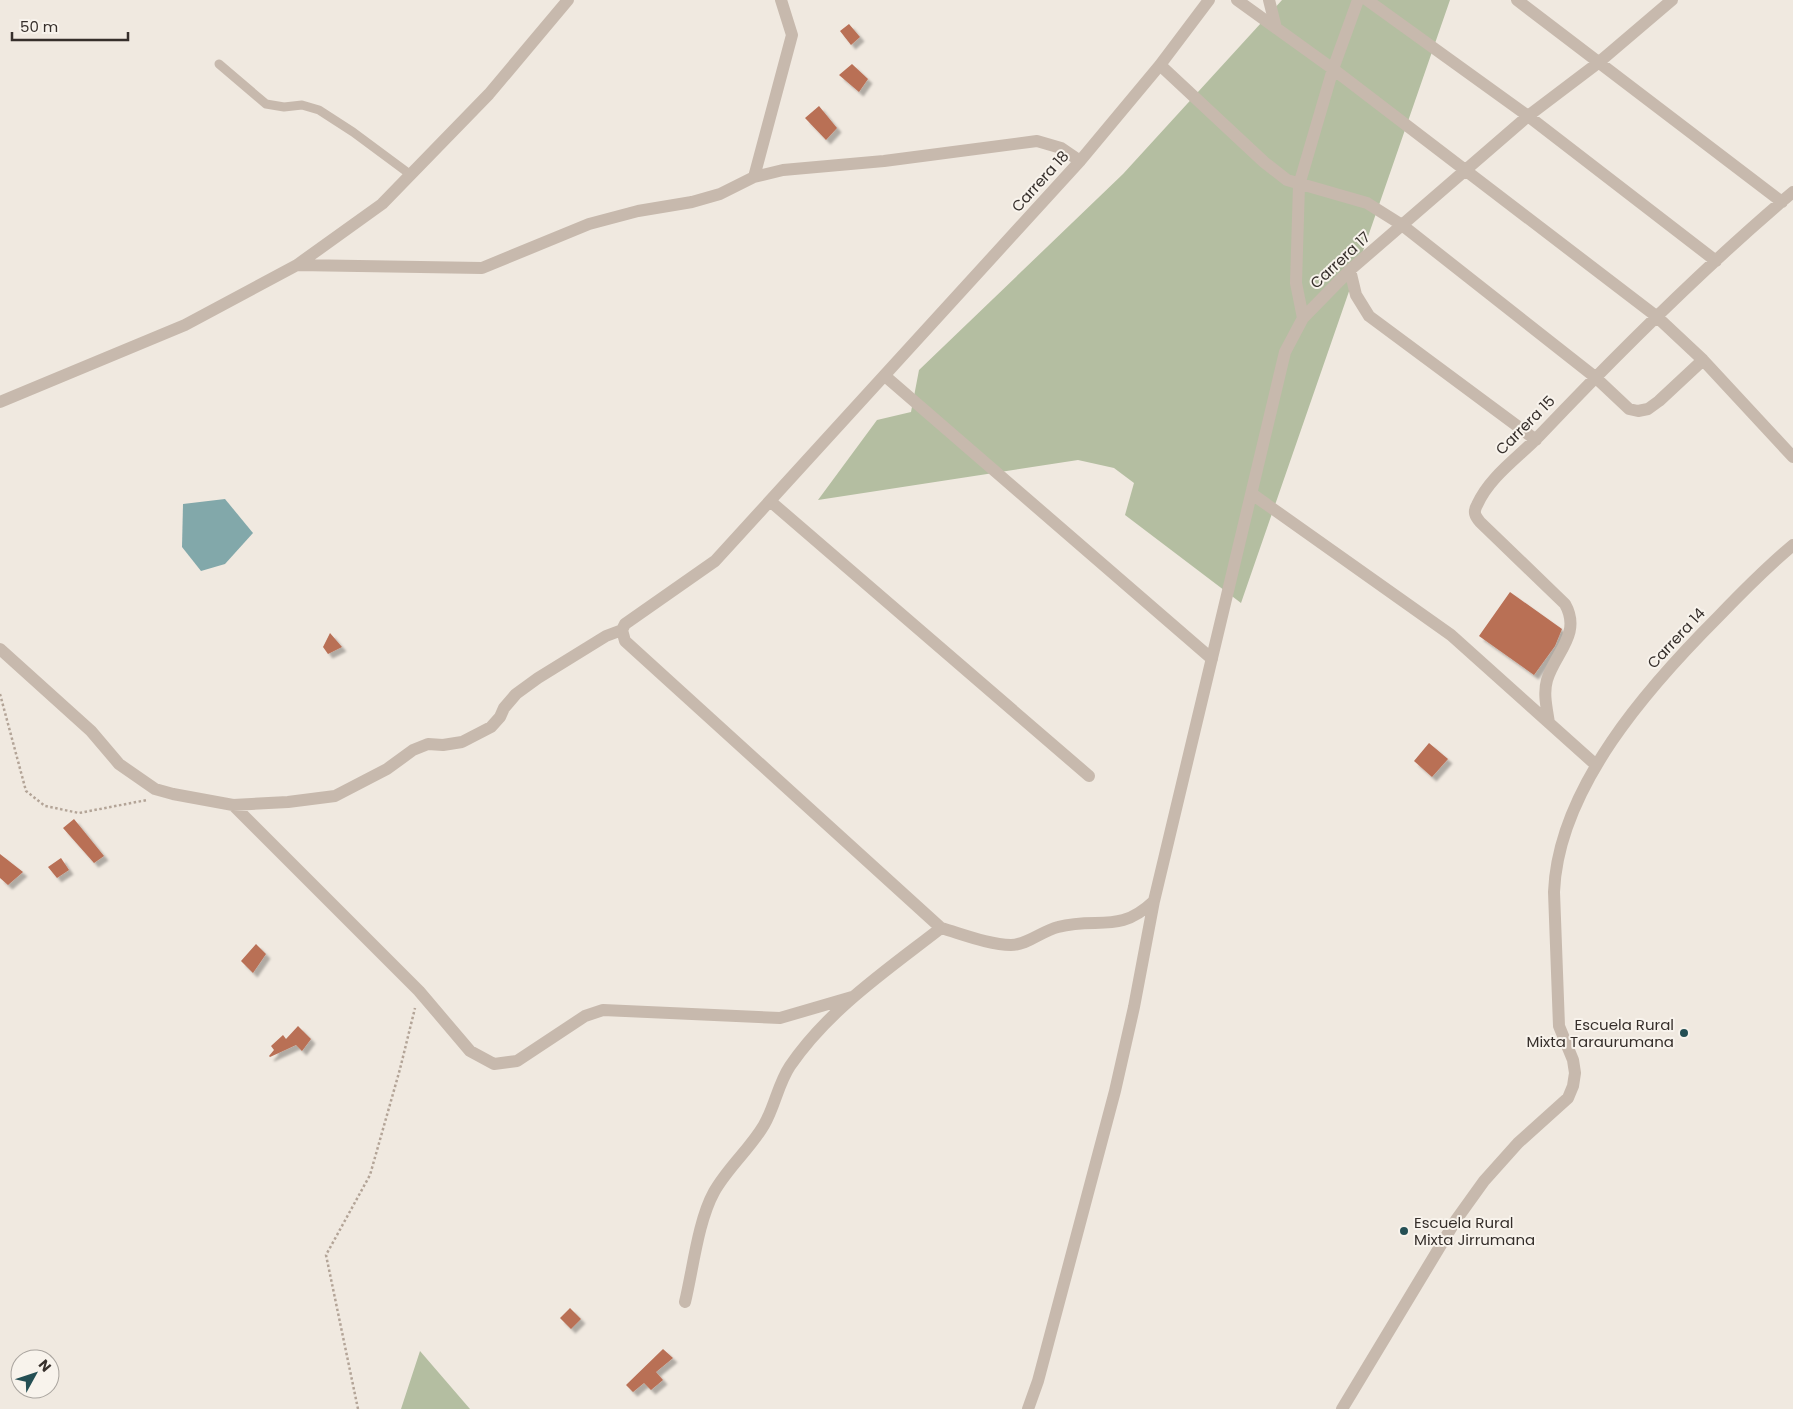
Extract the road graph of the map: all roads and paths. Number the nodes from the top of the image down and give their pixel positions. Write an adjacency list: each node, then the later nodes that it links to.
1 (568, 0): 18 (street)
2 (781, 0): 19 (street)
3 (1209, 0): 13 (street, Carrera 18)
4 (1237, 0): 10 (street)
5 (1270, 0): 10 (street)
6 (1358, 0): 14 (street)
7 (1367, 0): 15 (street)
8 (1517, 0): 11 (street)
9 (1672, 0): 11 (street, Carrera 17)
10 (1276, 28): 14 (street)
11 (1598, 63): 15 (street, Carrera 17); 22 (street)
12 (220, 64): 18 (lane)
13 (1160, 65): 16 (street, Carrera 18); 20 (street)
14 (1333, 69): 17 (street); 20 (street)
15 (1528, 116): 17 (street, Carrera 17); 24 (street)
16 (1080, 161): 19 (street); 30 (street, Carrera 18)
17 (1465, 170): 23 (street, Carrera 17); 27 (street)
18 (411, 175): 25 (street)
19 (754, 177): 25 (street)
20 (1299, 185): 23 (street); 28 (street)
21 (1793, 192): 22 (street, Carrera 15)
22 (1782, 202): 24 (street, Carrera 15)
23 (1402, 225): 26 (street, Carrera 17); 31 (street)
24 (1716, 261): 27 (street, Carrera 15)
25 (297, 265): 32 (street)
26 (1350, 270): 28 (street, Carrera 17); 33 (street)
27 (1656, 316): 29 (street); 31 (street, Carrera 15)
28 (1303, 318): 35 (street, Carrera 17)
29 (1703, 360): 31 (street); 34 (street)
30 (885, 376): 36 (street, Carrera 18); 40 (street)
31 (1595, 377): 33 (street, Carrera 15)
32 (0, 402)
33 (1536, 440): 42 (street, Carrera 15)
34 (1793, 457)
35 (1252, 494): 40 (street, Carrera 17); 42 (street)
36 (770, 501): 38 (street, Carrera 18); 44 (street)
37 (1793, 545): 43 (street, Carrera 14)
38 (622, 630): 46 (street, Carrera 18); 48 (street)
39 (0, 649): 45 (street, Carrera 18)
40 (1212, 659): 47 (street, Carrera 17)
41 (0, 694): 45 (path)
42 (1549, 723): 43 (street)
43 (1596, 766): 54 (street, Carrera 14)
44 (1090, 776)
45 (173, 794): 46 (street, Carrera 18)
46 (233, 805): 49 (street)
47 (1154, 901): 48 (street); 53 (street, Carrera 17)
48 (941, 928): 50 (street)
49 (419, 991): 50 (street); 52 (path)
50 (852, 997): 51 (street)
51 (685, 1302)
52 (358, 1409)
53 (1028, 1409)
54 (1342, 1409)

